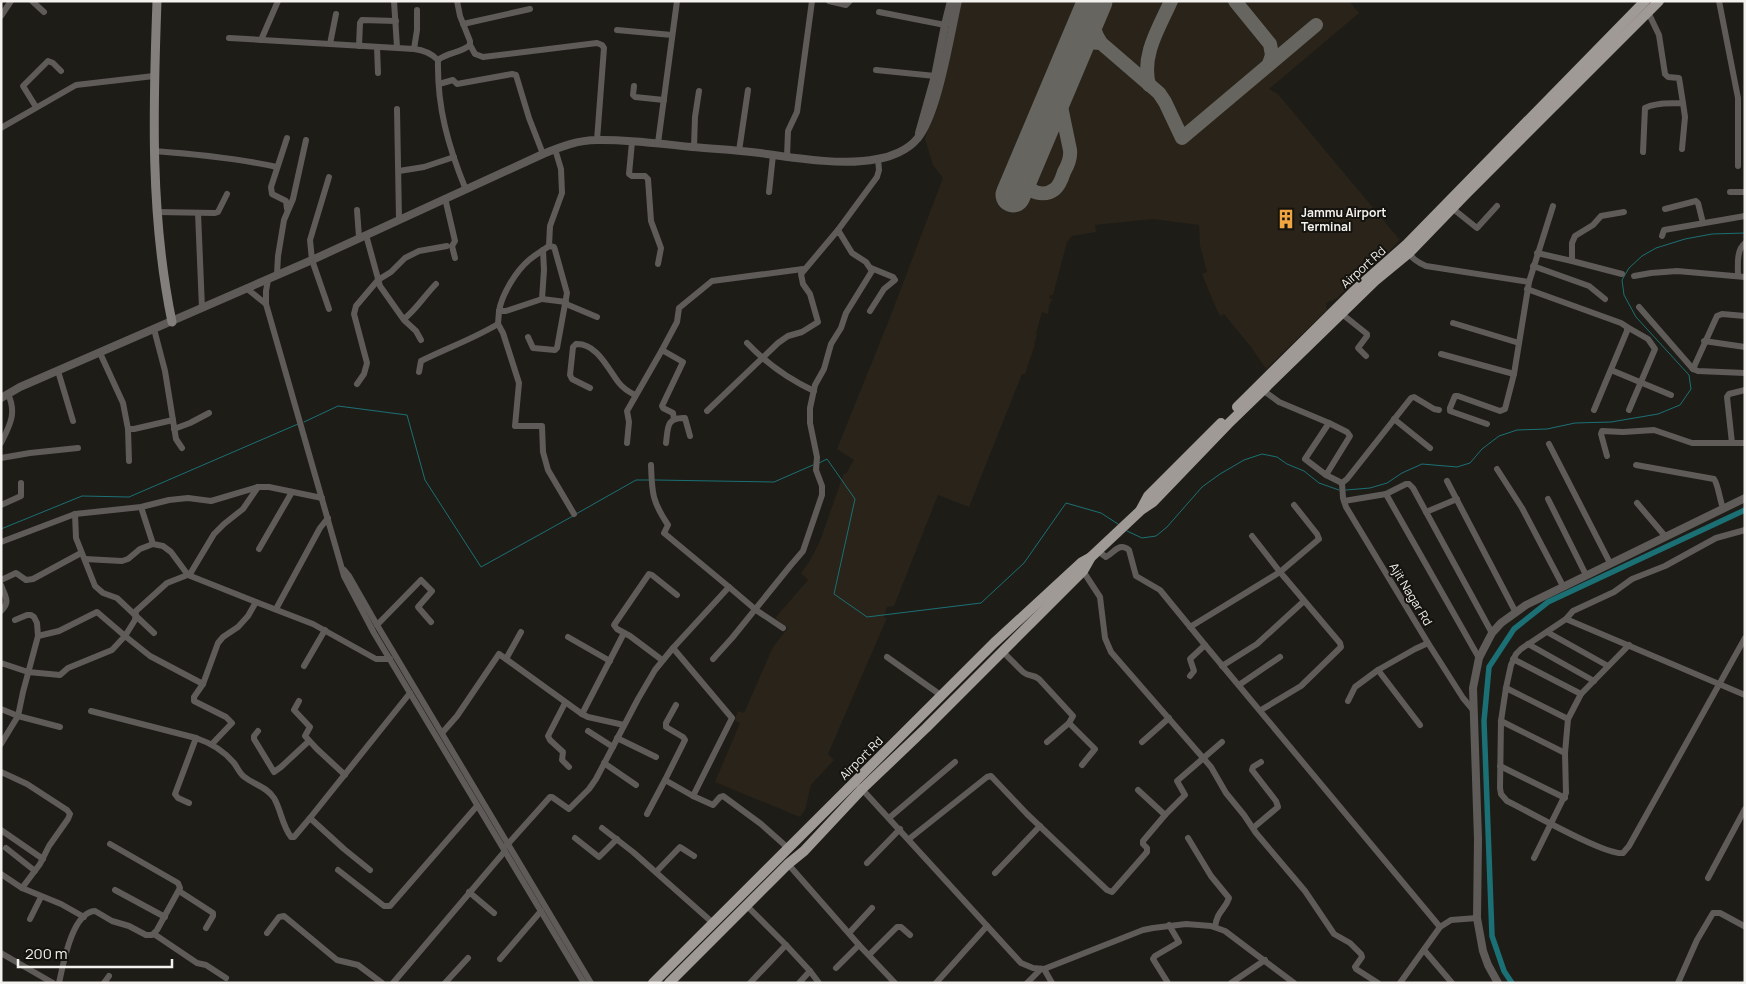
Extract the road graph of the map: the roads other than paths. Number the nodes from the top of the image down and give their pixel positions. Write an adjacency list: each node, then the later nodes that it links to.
1 (32, 1): 18 (street)
2 (157, 1): 40 (main road)
3 (278, 1): 29 (street)
4 (394, 1): 23 (street)
5 (457, 1): 24 (street)
6 (677, 1): 27 (street)
7 (812, 1): 66 (street)
8 (829, 1): 9 (street)
9 (850, 1)
10 (951, 1): 25 (street)
11 (958, 1): 52 (street)
12 (1645, 1): 204 (main road, Airport Rd)
13 (1659, 1): 20 (main road)
14 (1719, 1): 68 (street)
15 (9, 2): 22 (street)
16 (530, 9): 24 (street)
17 (417, 10): 35 (street)
18 (44, 12)
19 (878, 12): 25 (street)
20 (1648, 12): 47 (street); 80 (main road)
21 (336, 14): 30 (street)
22 (1, 16)
23 (396, 21): 32 (street); 34 (street)
24 (463, 24): 31 (street)
25 (945, 25): 41 (street)
26 (617, 30): 27 (street)
27 (672, 35): 46 (street)
28 (229, 38): 29 (street)
29 (261, 40): 30 (street)
30 (330, 44): 32 (street)
31 (470, 45): 36 (street); 54 (street)
32 (359, 46): 33 (street)
33 (377, 47): 34 (street); 39 (street)
34 (397, 47): 35 (street)
35 (414, 48): 36 (street)
36 (438, 60): 42 (street)
37 (876, 70): 41 (street)
38 (61, 71): 48 (street)
39 (378, 73)
40 (154, 76): 48 (street); 61 (main road)
41 (935, 76): 52 (street)
42 (439, 84): 63 (street); 65 (street)
43 (634, 86): 46 (street)
44 (748, 90): 60 (street)
45 (700, 91): 57 (street)
46 (664, 100): 56 (street)
47 (1684, 103): 59 (street); 62 (street)
48 (36, 107): 50 (street)
49 (397, 109): 70 (street)
50 (1, 128)
51 (287, 138): 69 (street)
52 (919, 138): 67 (street)
53 (306, 140): 82 (street)
54 (597, 140): 55 (street); 58 (street)
55 (632, 142): 56 (street); 101 (street)
56 (658, 143): 57 (street)
57 (694, 147): 60 (street)
58 (556, 149): 63 (street); 95 (street)
59 (1682, 149)
60 (739, 151): 64 (street)
61 (154, 152): 69 (street); 84 (main road)
62 (1643, 152)
63 (542, 154): 72 (street)
64 (773, 155): 66 (street); 73 (street)
65 (454, 156): 70 (street); 72 (street)
66 (787, 157): 67 (street)
67 (878, 159): 90 (street)
68 (1738, 166)
69 (277, 167): 82 (street)
70 (398, 171): 88 (street)
71 (328, 177): 99 (street)
72 (466, 190): 77 (street)
73 (769, 192)
74 (1730, 192): 75 (street)
75 (1745, 192)
76 (227, 194): 86 (street)
77 (445, 198): 88 (street); 98 (street)
78 (1497, 206): 80 (street)
79 (1553, 206): 97 (street)
80 (1452, 208): 96 (main road)
81 (1665, 209): 89 (street)
82 (287, 210): 105 (street)
83 (358, 210): 91 (street)
84 (157, 212): 86 (street); 127 (main road)
85 (1624, 212): 100 (street)
86 (198, 213): 119 (street)
87 (1745, 216): 89 (street)
88 (399, 219): 91 (street)
89 (1704, 223): 92 (street)
90 (838, 230): 103 (street); 104 (street)
91 (362, 236): 99 (street); 110 (street)
92 (1662, 236)
93 (1745, 243): 108 (street)
94 (448, 246): 110 (street)
95 (546, 248): 114 (street); 116 (street); 121 (street)
96 (1409, 253): 112 (street); 123 (main road)
97 (1537, 253): 100 (street); 102 (street)
98 (455, 258)
99 (312, 260): 105 (street); 120 (street)
100 (1572, 262): 106 (street)
101 (658, 264)
102 (1533, 266): 112 (street); 115 (street)
103 (871, 268): 122 (street); 153 (street)
104 (803, 270): 138 (street); 142 (street)
105 (277, 274): 109 (street)
106 (1622, 274)
107 (1634, 276): 108 (street)
108 (1741, 277)
109 (268, 280): 113 (street); 117 (street)
110 (378, 280): 126 (street); 150 (street)
111 (436, 284): 126 (street)
112 (1528, 285): 130 (street); 136 (street)
113 (246, 288): 117 (street); 119 (street)
114 (542, 299): 116 (street); 121 (street)
115 (1605, 299)
116 (566, 303): 125 (street); 132 (street)
117 (266, 304): 194 (street)
118 (1639, 307): 143 (street)
119 (202, 308): 127 (street)
120 (329, 309)
121 (499, 311): 129 (street)
122 (870, 311)
123 (1342, 314): 141 (street); 154 (main road)
124 (1745, 316): 134 (street)
125 (597, 317)
126 (404, 319): 133 (street)
127 (172, 322): 131 (street)
128 (1453, 323): 136 (street)
129 (498, 324): 146 (street); 207 (street)
130 (1627, 326): 144 (street); 149 (street)
131 (154, 329): 139 (street); 165 (street)
132 (528, 337)
133 (421, 340)
134 (1704, 341): 137 (street); 143 (street)
135 (747, 343): 142 (street)
136 (1519, 343): 148 (street)
137 (1745, 347)
138 (662, 350): 157 (street); 163 (street)
139 (100, 353): 145 (street); 169 (street)
140 (1441, 354): 148 (street)
141 (1366, 356)
142 (762, 358): 153 (street); 161 (street)
143 (1692, 369): 147 (street)
144 (1611, 370): 149 (street); 159 (street)
145 (58, 371): 156 (street); 166 (street)
146 (419, 372)
147 (1745, 373)
148 (1514, 374): 168 (street)
149 (1641, 382): 155 (street); 160 (street)
150 (357, 384)
151 (590, 388): 157 (street)
152 (1745, 390): 175 (street)
153 (814, 391): 231 (street)
154 (1264, 391): 167 (street); 204 (main road)
155 (1671, 395)
156 (4, 396): 172 (street)
157 (634, 396): 173 (street)
158 (1439, 410): 164 (street)
159 (1594, 410)
160 (1629, 410)
161 (707, 411)
162 (209, 413): 170 (street)
163 (674, 419): 171 (street); 174 (street)
164 (1394, 419): 180 (street); 190 (street)
165 (173, 420): 169 (street); 170 (street)
166 (73, 422)
167 (1329, 423): 187 (street); 187 (street)
168 (1487, 424)
169 (128, 429): 183 (street)
170 (174, 429): 179 (street)
171 (690, 436)
172 (1, 443)
173 (627, 443)
174 (666, 443)
175 (1732, 443): 176 (street); 181 (street)
176 (1745, 443)
177 (1549, 444): 217 (street)
178 (78, 448): 182 (street)
179 (182, 448)
180 (1430, 448)
181 (1607, 456)
182 (1, 458)
183 (129, 461)
184 (651, 465): 226 (street)
185 (1636, 465): 203 (street)
186 (1497, 470): 225 (street)
187 (1326, 475): 190 (street)
188 (1447, 481): 198 (street)
189 (22, 483): 200 (street)
190 (1342, 484): 197 (street, Ajit Nagar Rd)
191 (258, 487): 192 (street); 202 (street); 221 (street)
192 (292, 492): 194 (street); 214 (street)
193 (1386, 494): 197 (street); 205 (street); 259 (street)
194 (322, 498): 208 (street)
195 (1548, 498): 222 (street)
196 (1745, 498): 203 (street)
197 (1343, 499): 251 (street, Ajit Nagar Rd)
198 (1457, 499): 205 (street); 233 (street)
199 (1637, 503): 211 (street)
200 (1, 505)
201 (1294, 505): 220 (street)
202 (141, 507): 206 (street); 213 (street)
203 (1723, 508): 211 (street)
204 (1139, 512): 215 (main road)
205 (1426, 512): 246 (street)
206 (74, 514): 212 (street); 216 (street)
207 (574, 514)
208 (328, 518): 218 (street); 230 (street)
209 (1745, 530): 235 (street)
210 (1252, 536): 220 (street)
211 (1665, 536): 217 (street)
212 (1, 542)
213 (153, 544): 216 (street); 221 (street)
214 (259, 549)
215 (1094, 554): 219 (main road); 239 (street); 281 (main road, Airport Rd)
216 (83, 556): 223 (street); 234 (street)
217 (1610, 563): 222 (street)
218 (344, 570): 238 (street); 263 (street)
219 (1083, 571): 256 (main road); 292 (street)
220 (1280, 572): 228 (street); 239 (street)
221 (188, 575): 229 (street); 234 (street)
222 (1586, 575): 225 (street)
223 (1, 580)
224 (1, 585): 232 (street)
225 (1563, 586): 233 (street)
226 (729, 587): 231 (street); 255 (street)
227 (677, 595): 245 (street)
228 (1304, 601): 268 (street); 288 (street)
229 (256, 602): 230 (street); 274 (street)
230 (276, 609): 241 (street)
231 (756, 610): 240 (street); 261 (street)
232 (1, 611)
233 (1515, 611): 246 (street)
234 (135, 614): 244 (street); 248 (street)
235 (1566, 619): 243 (street); 254 (street)
236 (15, 620): 247 (street)
237 (431, 622): 238 (street)
238 (376, 625): 301 (street)
239 (1190, 626): 253 (street)
240 (783, 628)
241 (326, 630): 263 (street); 267 (street)
242 (522, 632): 260 (street)
243 (1547, 632): 252 (street); 269 (street)
244 (154, 633)
245 (624, 634): 264 (street); 265 (street)
246 (1492, 634): 259 (street)
247 (38, 636): 248 (street); 271 (street)
248 (125, 636): 271 (street); 274 (street)
249 (568, 636): 264 (street)
250 (1745, 638): 276 (street)
251 (1428, 643): 270 (street); 289 (street, Ajit Nagar Rd)
252 (1528, 644): 262 (street); 273 (street)
253 (1205, 645): 268 (street); 272 (street)
254 (1630, 646): 269 (street); 276 (street)
255 (673, 648): 265 (street); 326 (street)
256 (1002, 651): 295 (street); 324 (main road)
257 (887, 657): 281 (street)
258 (1280, 657): 275 (street)
259 (1479, 658): 289 (street)
260 (506, 659): 284 (street); 301 (street)
261 (713, 659)
262 (1513, 659): 277 (street); 279 (street)
263 (385, 660): 278 (street)
264 (610, 660): 290 (street)
265 (662, 660): 296 (street)
266 (1, 663): 271 (street)
267 (304, 666)
268 (1222, 666): 275 (street)
269 (1608, 666): 273 (street)
270 (1378, 670): 283 (street); 297 (street)
271 (28, 672): 291 (street)
272 (1190, 676)
273 (1594, 681): 279 (street)
274 (203, 684): 309 (street)
275 (1239, 685): 288 (street)
276 (1719, 685): 280 (street); 335 (street)
277 (1506, 688): 293 (street); 294 (street)
278 (410, 693): 321 (street); 329 (street)
279 (1582, 694): 293 (street)
280 (1745, 695)
281 (942, 696): 324 (main road, Airport Rd)
282 (299, 701): 304 (street)
283 (1348, 701)
284 (565, 703): 290 (street); 319 (street)
285 (676, 705): 322 (street)
286 (1, 709): 291 (street)
287 (91, 710): 302 (street)
288 (1261, 710): 379 (street)
289 (1474, 711): 373 (street)
290 (582, 714): 296 (street)
291 (18, 716): 298 (street); 308 (street)
292 (1169, 718): 306 (street); 313 (street)
293 (1568, 719): 311 (street)
294 (1501, 721): 311 (street); 318 (street)
295 (1069, 723): 305 (street); 317 (street)
296 (624, 725): 303 (street)
297 (1420, 725)
298 (60, 727)
299 (588, 730): 310 (street)
300 (258, 731): 304 (street)
301 (442, 732): 347 (street)
302 (196, 738): 309 (street); 328 (street)
303 (617, 738): 310 (street); 312 (street)
304 (309, 741): 321 (street)
305 (1047, 742)
306 (1142, 742)
307 (1222, 742): 313 (street)
308 (1, 744)
309 (212, 744): 333 (street)
310 (613, 747): 316 (street)
311 (1565, 753): 327 (street)
312 (656, 757)
313 (1203, 758): 332 (street); 338 (street)
314 (955, 762): 334 (street)
315 (1262, 762): 338 (street)
316 (604, 764): 323 (street); 347 (street)
317 (1082, 765)
318 (1500, 766): 327 (street); 335 (street)
319 (569, 767)
320 (1, 772): 351 (street)
321 (345, 775): 333 (street)
322 (665, 780): 326 (street); 331 (street)
323 (636, 784)
324 (859, 785): 334 (street); 348 (main road, Airport Rd); 353 (main road)
325 (1138, 790): 332 (street)
326 (693, 796): 348 (street)
327 (1564, 798): 335 (street)
328 (189, 803)
329 (477, 806): 347 (street); 354 (street)
330 (1745, 809): 360 (street)
331 (647, 814)
332 (1165, 815): 336 (street)
333 (310, 818): 355 (street)
334 (889, 818): 339 (street)
335 (1552, 824): 350 (street)
336 (1040, 826): 344 (street); 358 (street)
337 (602, 828): 343 (street)
338 (1253, 828): 420 (street)
339 (900, 829): 344 (street); 352 (street)
340 (1, 830): 351 (street)
341 (575, 838): 343 (street)
342 (1188, 838): 378 (street)
343 (617, 839): 357 (street)
344 (909, 839): 375 (street)
345 (110, 844): 363 (street)
346 (6, 848): 356 (street)
347 (506, 848): 364 (street); 368 (street); 407 (street)
348 (788, 848): 374 (main road, Airport Rd)
349 (694, 856): 357 (street)
350 (1534, 858)
351 (43, 859): 356 (street)
352 (867, 863)
353 (788, 864): 366 (main road); 383 (street)
354 (338, 870)
355 (370, 870)
356 (35, 871): 361 (street)
357 (656, 872): 374 (street)
358 (995, 873)
359 (1, 874): 361 (street)
360 (1708, 878)
361 (22, 888): 365 (street)
362 (115, 890): 371 (street)
363 (179, 891): 371 (street); 380 (street)
364 (469, 892): 369 (street); 404 (street)
365 (41, 897): 370 (street); 372 (street)
366 (747, 906): 385 (street); 409 (main road)
367 (872, 908): 383 (street)
368 (541, 911): 391 (street); 406 (street)
369 (494, 912)
370 (84, 917): 382 (street); 401 (street)
371 (164, 917): 382 (street)
372 (30, 918)
373 (1477, 918): 379 (street); 423 (street)
374 (713, 923): 408 (main road, Airport Rd)
375 (987, 926): 394 (street); 414 (street)
376 (1168, 926): 378 (street); 394 (street); 417 (street)
377 (1744, 926): 424 (street)
378 (1215, 927): 392 (street)
379 (1440, 927): 387 (street)
380 (206, 928)
381 (267, 933): 403 (street)
382 (154, 934): 398 (street)
383 (849, 934): 386 (street)
384 (910, 934): 389 (street)
385 (786, 945): 395 (street); 410 (street)
386 (859, 945): 389 (street); 393 (street)
387 (1424, 950): 421 (street); 422 (street)
388 (1, 953): 396 (street)
389 (869, 955): 413 (street)
390 (468, 958): 405 (street)
391 (500, 959)
392 (1265, 960): 418 (street); 419 (street)
393 (836, 968)
394 (1042, 969): 415 (street); 416 (street)
395 (810, 971): 411 (street); 412 (street)
396 (41, 976): 399 (street); 400 (street)
397 (109, 976): 402 (street)
398 (226, 978)
399 (36, 983)
400 (53, 983)
401 (59, 983)
402 (104, 983)
403 (382, 983)
404 (393, 983)
405 (445, 983)
406 (584, 983)
407 (591, 983)
408 (653, 983)
409 (669, 983)
410 (750, 983)
411 (799, 983)
412 (819, 983)
413 (895, 983)
414 (936, 983)
415 (1027, 983)
416 (1052, 983)
417 (1168, 983)
418 (1231, 983)
419 (1294, 983)
420 (1378, 983)
421 (1400, 983)
422 (1452, 983)
423 (1498, 983)
424 (1678, 983)

